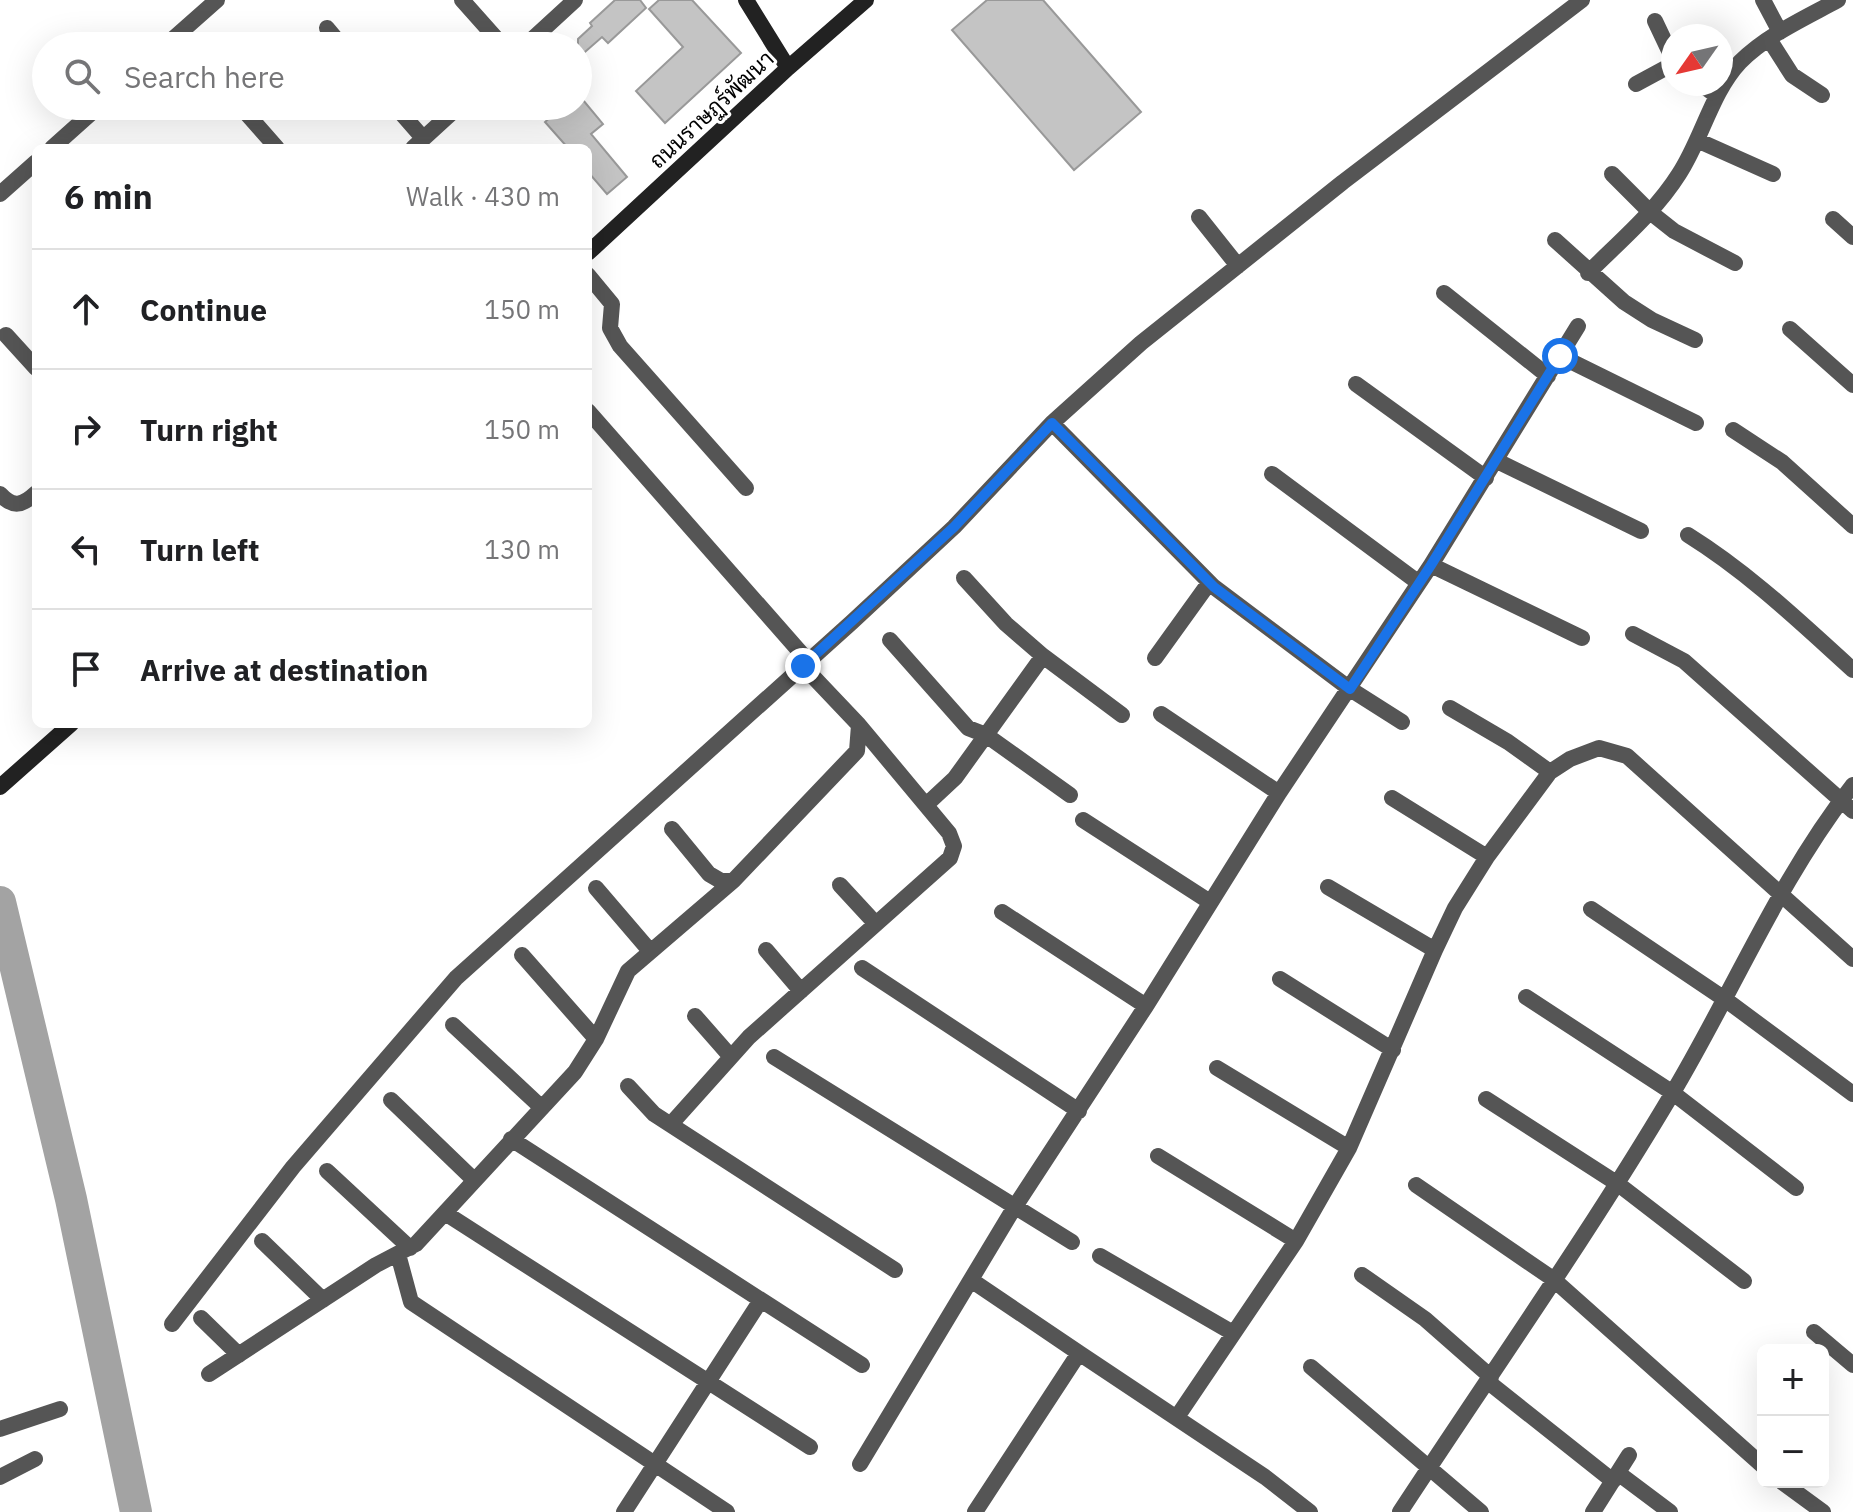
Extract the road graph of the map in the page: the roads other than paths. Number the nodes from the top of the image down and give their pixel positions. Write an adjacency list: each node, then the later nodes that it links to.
1 (217, 0): 11 (street)
2 (462, 0): 13 (street)
3 (575, 0): 14 (street)
4 (746, 0): 17 (street)
5 (866, 0): 17 (street, ถนนราษฏร์พัฒนา)
6 (1582, 0): 42 (street)
7 (1763, 0): 16 (street)
8 (1838, 0): 16 (street)
9 (1655, 21): 15 (street)
10 (327, 28): 12 (street)
11 (181, 32)
12 (330, 32)
13 (491, 32)
14 (540, 32)
15 (1661, 35)
16 (1774, 36): 19 (street); 21 (street)
17 (788, 68): 40 (street, ถนนราษฏร์พัฒนา)
18 (1661, 69): 20 (street)
19 (1733, 73)
20 (1636, 84)
21 (1822, 95)
22 (1717, 96): 27 (street)
23 (83, 120): 29 (street)
24 (252, 120): 30 (street)
25 (404, 120): 28 (street)
26 (443, 120): 28 (street)
27 (1699, 141): 33 (street); 35 (street)
28 (418, 143)
29 (56, 144)
30 (273, 144)
31 (32, 166): 34 (street)
32 (1612, 174): 35 (street)
33 (1773, 174)
34 (0, 194)
35 (1650, 212): 41 (street); 43 (street)
36 (1199, 217): 42 (street)
37 (1833, 219): 38 (street)
38 (1853, 237)
39 (1555, 240): 43 (street)
40 (592, 249)
41 (1735, 263)
42 (1238, 266): 56 (street)
43 (1588, 273): 49 (street)
44 (592, 280): 62 (street)
45 (1444, 293): 52 (street)
46 (1578, 326): 50 (street)
47 (1790, 329): 54 (street)
48 (6, 335): 51 (street)
49 (1695, 340)
50 (1560, 356): 52 (street); 57 (street)
51 (32, 364)
52 (1548, 376): 59 (street)
53 (1356, 384): 61 (street)
54 (1853, 385)
55 (592, 416): 77 (street)
56 (1052, 423): 70 (street); 77 (street)
57 (1696, 423)
58 (1733, 430): 65 (street)
59 (1497, 461): 61 (street); 66 (street)
60 (1272, 474): 71 (street)
61 (1486, 478): 68 (street)
62 (746, 488)
63 (0, 494): 64 (street)
64 (32, 497)
65 (1853, 526)
66 (1641, 531)
67 (1688, 535): 78 (street)
68 (1431, 565): 71 (street); 73 (street)
69 (964, 578): 75 (street)
70 (1209, 583): 76 (street); 79 (street)
71 (1419, 583): 79 (street)
72 (1633, 634): 94 (street)
73 (1582, 638)
74 (890, 640): 86 (street)
75 (1043, 656): 82 (street); 86 (street)
76 (1155, 658)
77 (806, 664): 84 (street); 156 (street)
78 (1853, 670)
79 (1350, 689): 83 (street); 90 (street)
80 (1450, 708): 87 (street)
81 (1161, 714): 90 (street)
82 (1122, 715)
83 (1402, 722)
84 (859, 725): 93 (street); 98 (street)
85 (66, 728): 89 (street)
86 (986, 735): 91 (street); 93 (street)
87 (1550, 772): 97 (street); 102 (street)
88 (1853, 785): 94 (street)
89 (0, 787)
90 (1279, 793): 103 (street)
91 (1070, 795)
92 (1392, 798): 97 (street)
93 (926, 805): 106 (street)
94 (1847, 806): 102 (street)
95 (1083, 820): 103 (street)
96 (672, 829): 98 (street)
97 (1487, 857): 108 (street)
98 (733, 881): 109 (street)
99 (840, 885): 106 (street)
100 (1328, 887): 108 (street)
101 (596, 888): 109 (street)
102 (1779, 895): 111 (street); 116 (street)
103 (1210, 902): 117 (street)
104 (1591, 909): 116 (street)
105 (1002, 912): 117 (street)
106 (876, 924): 114 (street)
107 (766, 950): 114 (street)
108 (1435, 950): 121 (street)
109 (650, 951): 120 (street)
110 (522, 955): 120 (street)
111 (1853, 959)
112 (862, 968): 131 (street)
113 (1280, 979): 121 (street)
114 (801, 991): 122 (street)
115 (1526, 997): 126 (street)
116 (1726, 1000): 126 (street); 127 (street)
117 (1146, 1006): 131 (street)
118 (695, 1016): 122 (street)
119 (453, 1025): 130 (street)
120 (596, 1039): 130 (street)
121 (1393, 1050): 134 (street)
122 (731, 1057): 132 (street)
123 (774, 1057): 141 (street)
124 (1217, 1068): 134 (street)
125 (628, 1086): 132 (street)
126 (1673, 1093): 138 (street); 140 (street)
127 (1853, 1094)
128 (1486, 1099): 138 (street)
129 (391, 1100): 137 (street)
130 (541, 1107): 133 (street)
131 (1079, 1111): 141 (street)
132 (671, 1124): 148 (street)
133 (511, 1139): 137 (street); 154 (street)
134 (1349, 1148): 144 (street)
135 (1158, 1156): 144 (street)
136 (327, 1171): 146 (street)
137 (474, 1180): 142 (street)
138 (1618, 1184): 150 (street); 152 (street)
139 (1416, 1185): 150 (street)
140 (1796, 1188)
141 (1014, 1208): 145 (street); 151 (street)
142 (445, 1213): 146 (street); 166 (street)
143 (262, 1241): 153 (street)
144 (1296, 1241): 158 (street)
145 (1072, 1242)
146 (404, 1251): 153 (street); 174 (street)
147 (1100, 1256): 158 (street)
148 (895, 1270)
149 (1362, 1275): 165 (street)
150 (1553, 1279): 165 (street); 173 (street)
151 (971, 1280): 159 (street); 175 (street)
152 (1744, 1281)
153 (323, 1300): 160 (street)
154 (761, 1300): 161 (street); 166 (street)
155 (201, 1318): 160 (street)
156 (172, 1324)
157 (1814, 1332): 162 (street)
158 (1233, 1333): 168 (street)
159 (1079, 1353): 168 (street); 182 (street)
160 (239, 1355): 164 (street)
161 (862, 1365)
162 (1853, 1365)
163 (1311, 1367): 176 (street)
164 (209, 1374)
165 (1489, 1379): 176 (street); 178 (street)
166 (707, 1381): 170 (street); 174 (street)
167 (60, 1409): 169 (street)
168 (1177, 1417): 183 (street)
169 (0, 1429)
170 (810, 1447)
171 (1629, 1455): 178 (street)
172 (35, 1459): 177 (street)
173 (1757, 1461)
174 (655, 1464): 180 (street); 181 (street)
175 (860, 1464)
176 (1430, 1467): 184 (street); 185 (street)
177 (0, 1477)
178 (1616, 1477): 186 (street); 187 (street)
179 (1790, 1488): 188 (street)
180 (624, 1512)
181 (727, 1512)
182 (975, 1512)
183 (1310, 1512)
184 (1400, 1512)
185 (1481, 1512)
186 (1593, 1512)
187 (1670, 1512)
188 (1823, 1512)

